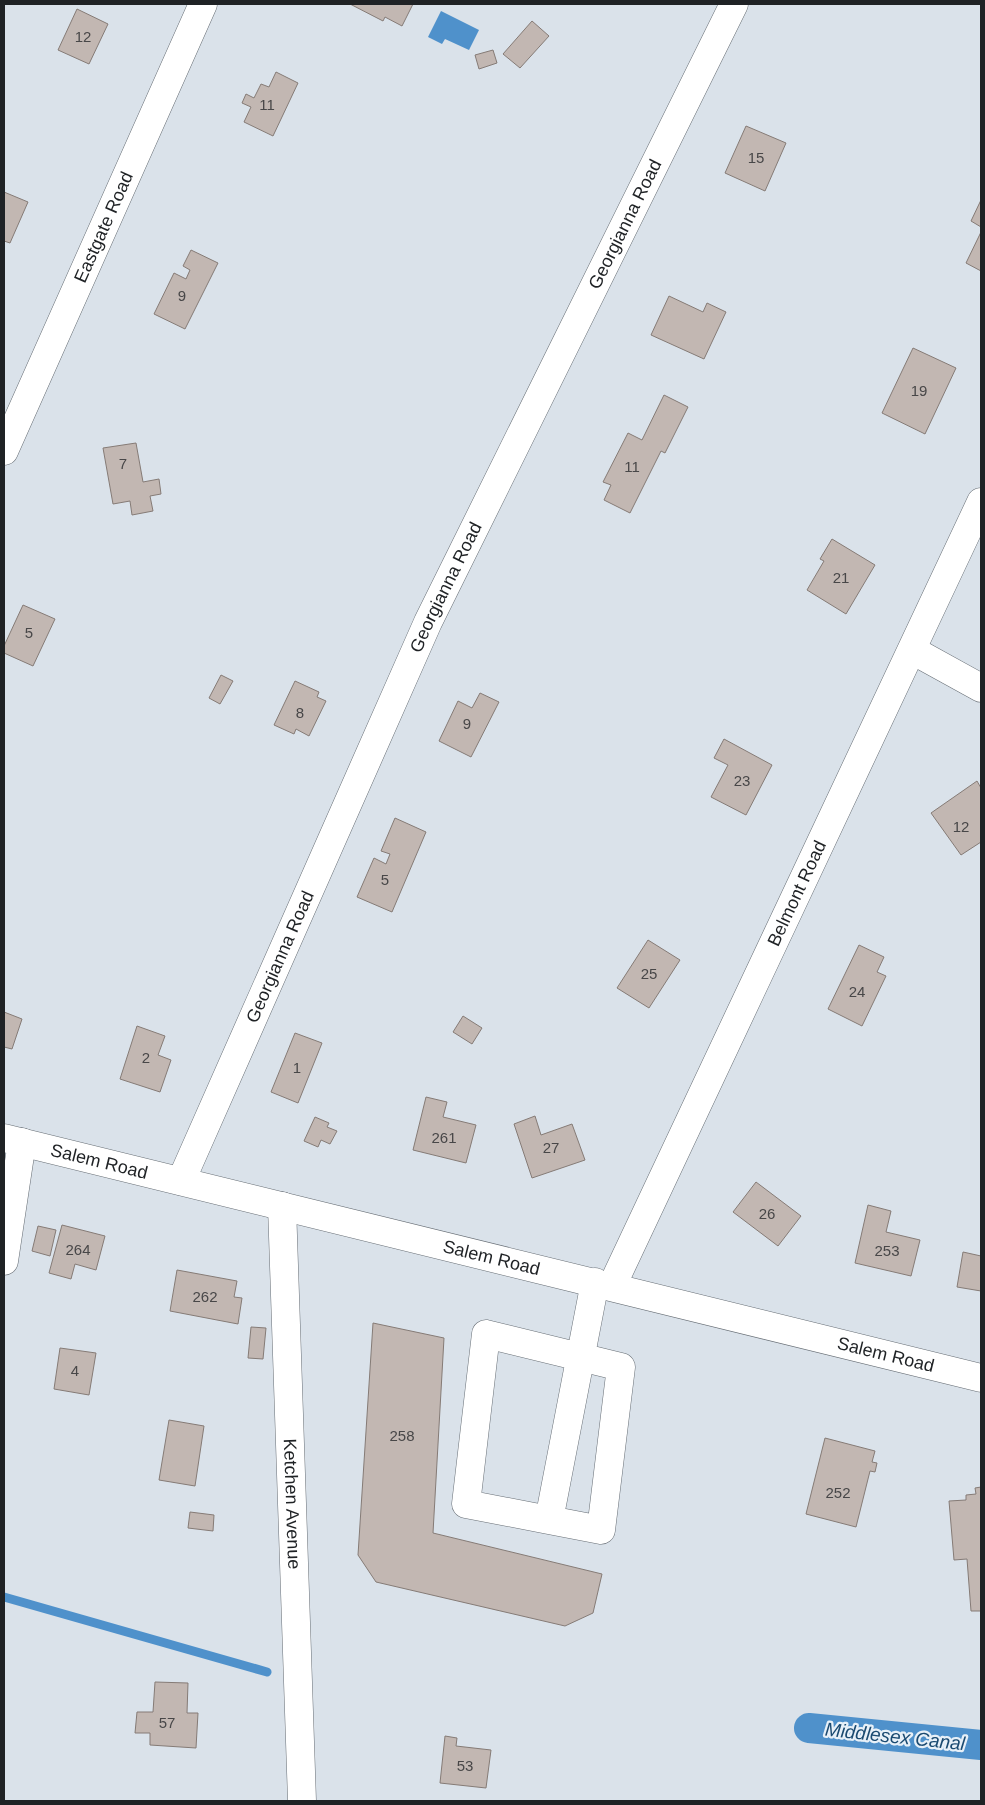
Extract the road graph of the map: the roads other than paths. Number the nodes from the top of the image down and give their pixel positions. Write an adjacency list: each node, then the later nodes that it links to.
1 (204, 4): 3 (street, Eastgate Road)
2 (734, 4): 8 (street, Georgianna Road)
3 (4, 451)
4 (981, 502): 5 (street, Belmont Road)
5 (912, 650): 6 (street); 11 (street, Belmont Road)
6 (981, 688)
7 (13, 1140): 8 (street, Salem Road); 10 (street)
8 (181, 1181): 9 (street, Salem Road)
9 (282, 1206): 11 (street, Salem Road); 15 (street, Ketchen Avenue)
10 (4, 1261)
11 (604, 1284): 12 (street, Belmont Road); 13 (street, Salem Road)
12 (580, 1357): 14 (street, Belmont Road); 14 (street); 14 (street)
13 (981, 1378)
14 (549, 1520)
15 (302, 1801)

